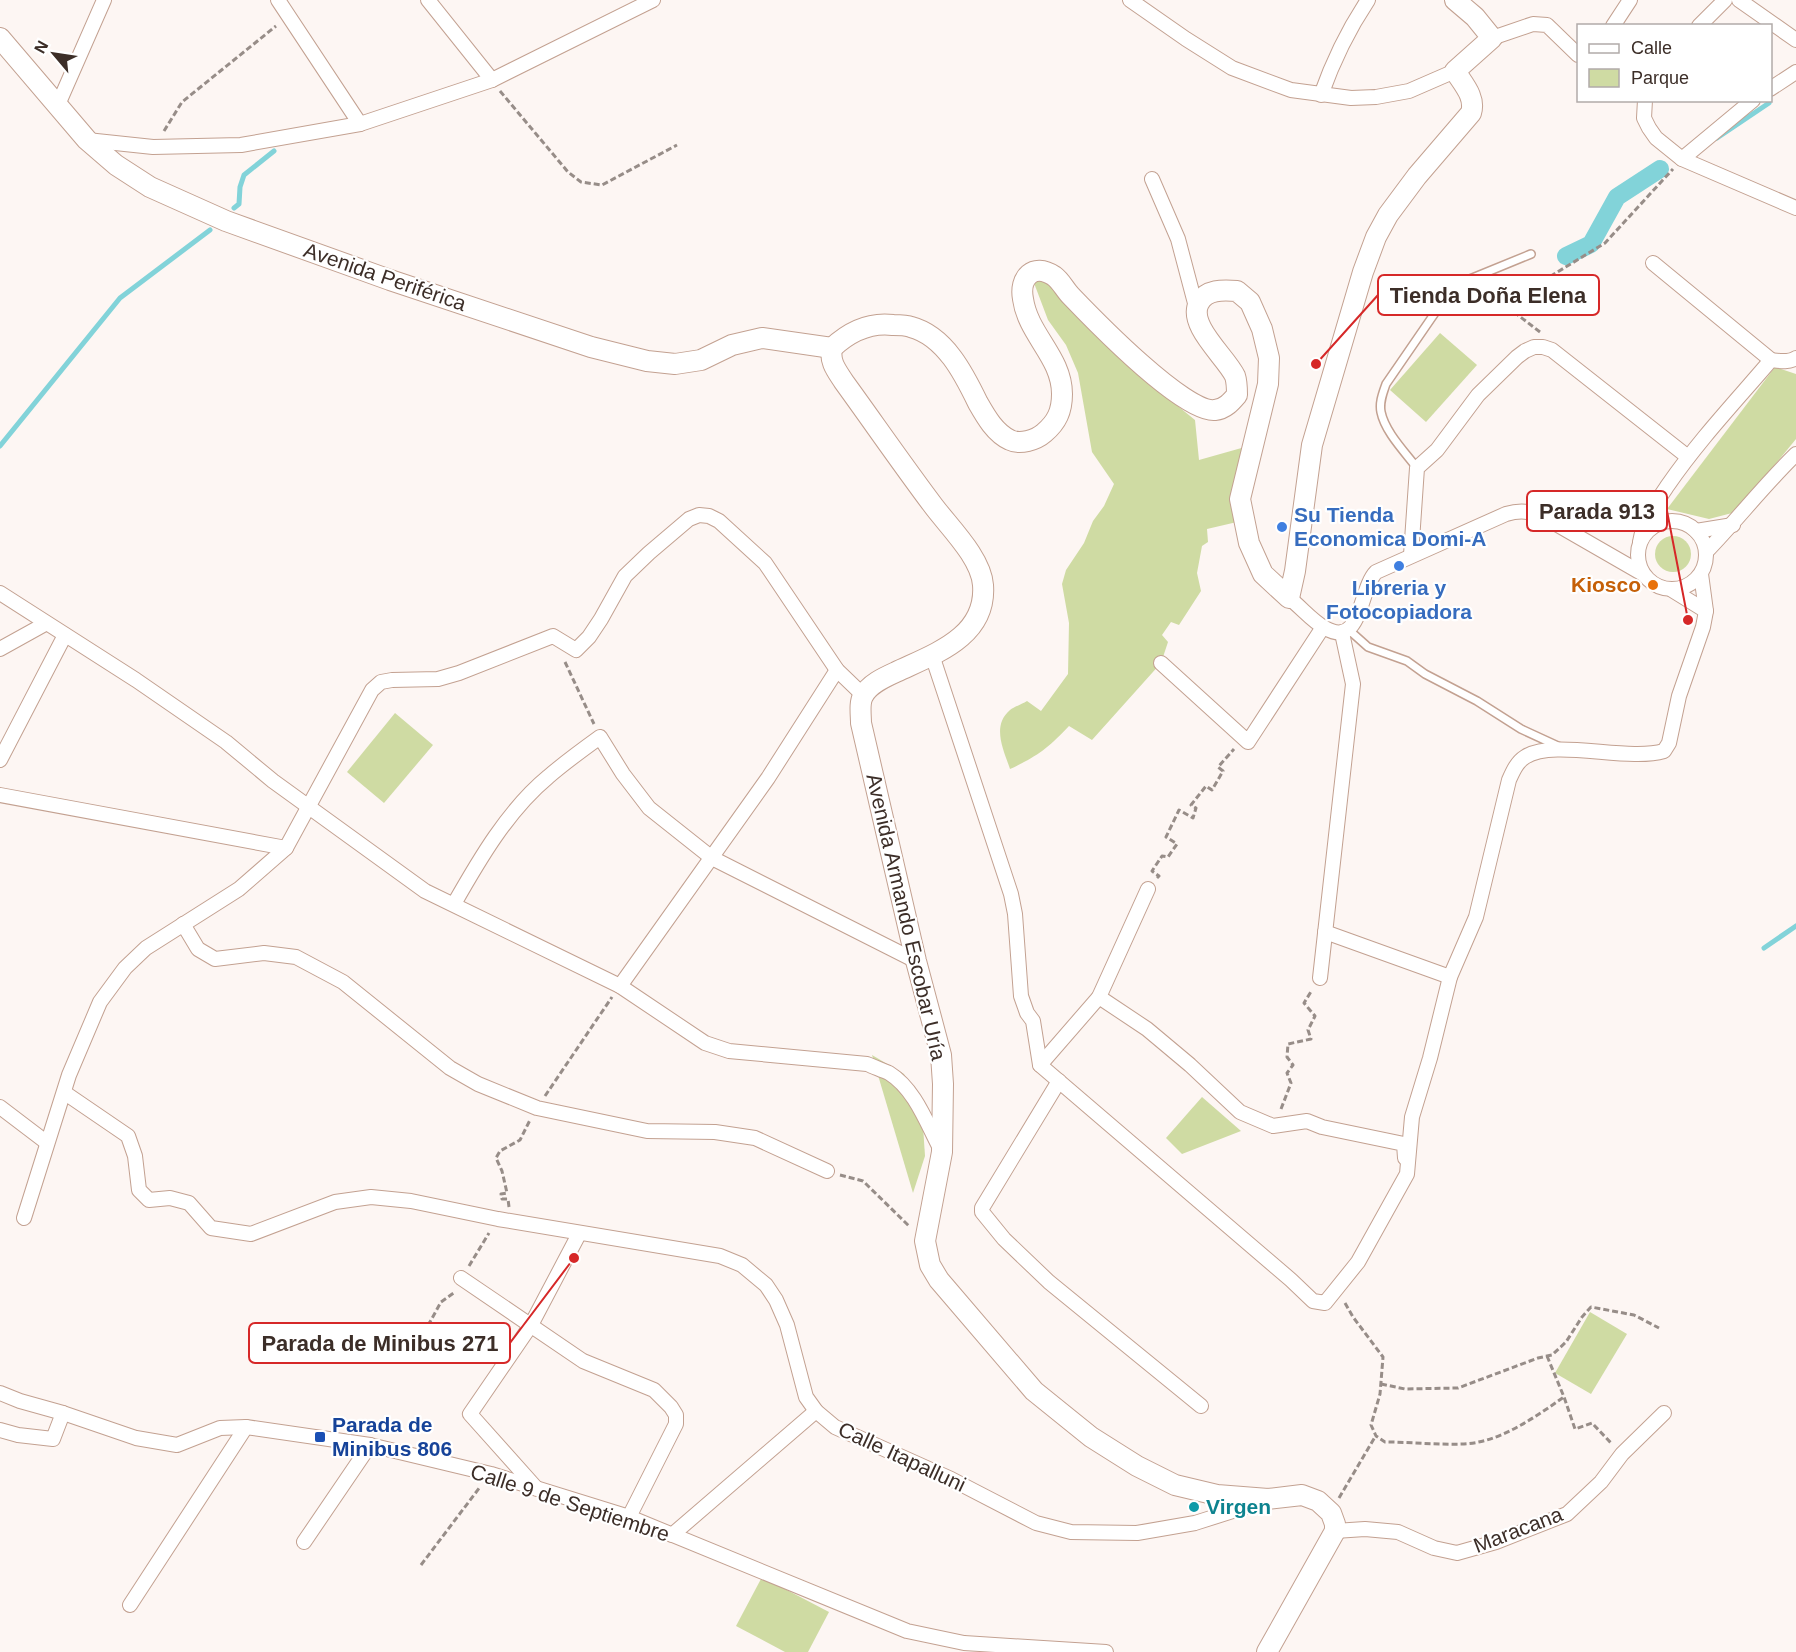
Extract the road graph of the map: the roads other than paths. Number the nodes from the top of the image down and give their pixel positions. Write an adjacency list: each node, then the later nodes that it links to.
1 (104, 0): 24 (street)
2 (278, 0): 25 (street)
3 (428, 0): 19 (street)
4 (653, 0): 19 (street)
5 (1130, 0): 21 (street)
6 (1368, 0): 21 (street)
7 (1455, 0): 14 (main road)
8 (1630, 0): 11 (street)
9 (1725, 0): 12 (street)
10 (1739, 0): 15 (street)
11 (1614, 24)
12 (1701, 24)
13 (0, 38): 24 (main road, Avenida Periférica)
14 (1492, 38): 16 (street); 17 (main road)
15 (1796, 40)
16 (1577, 54)
17 (1455, 71): 21 (street); 50 (main road)
18 (1796, 72): 20 (street)
19 (492, 80): 25 (street)
20 (1772, 88)
21 (1321, 95)
22 (1645, 102): 27 (street)
23 (1751, 102): 27 (street)
24 (57, 107): 26 (main road, Avenida Periférica)
25 (360, 124): 26 (street)
26 (87, 140): 33 (main road, Avenida Periférica)
27 (1682, 159): 29 (street)
28 (1152, 179): 32 (street)
29 (1796, 208)
30 (1530, 254): 38 (lane)
31 (1653, 263): 35 (street)
32 (1196, 307): 33 (main road); 50 (main road)
33 (832, 348): 57 (main road)
34 (1796, 358): 35 (street)
35 (1771, 360): 37 (street)
36 (1796, 454): 40 (street)
37 (1688, 457): 38 (street); 39 (street)
38 (1417, 468): 45 (street)
39 (1650, 521): 41 (street); 42 (street)
40 (1732, 525): 41 (street); 44 (street)
41 (1696, 531): 44 (street)
42 (1639, 548): 43 (street); 46 (street)
43 (1604, 552): 45 (street); 46 (street)
44 (1706, 552): 47 (street)
45 (1411, 555): 54 (street)
46 (1643, 574): 48 (street)
47 (1701, 574): 48 (street); 51 (street)
48 (1672, 590): 51 (street)
49 (0, 593): 52 (street)
50 (1289, 598): 53 (street)
51 (1706, 611): 61 (street)
52 (45, 624): 55 (street); 56 (street)
53 (1323, 627): 54 (street); 58 (street)
54 (1345, 632): 61 (lane); 70 (street)
55 (65, 635): 62 (street); 64 (street)
56 (0, 649)
57 (932, 656): 60 (main road); 76 (street)
58 (1161, 663)
59 (837, 670): 60 (street); 64 (street); 66 (street)
60 (863, 695): 71 (main road, Avenida Armando Escobar Uría)
61 (1568, 750): 72 (street)
62 (0, 760)
63 (0, 795): 65 (street)
64 (308, 806): 65 (street); 68 (street)
65 (286, 848): 69 (street)
66 (712, 858): 68 (street); 71 (street); 74 (street)
67 (1148, 889): 75 (street)
68 (454, 904): 74 (street)
69 (183, 924): 78 (street); 82 (street)
70 (1325, 932): 72 (street); 73 (street)
71 (916, 961): 81 (main road, Avenida Armando Escobar Uría)
72 (1450, 977): 83 (street)
73 (1320, 978)
74 (620, 986): 81 (street)
75 (1099, 997): 76 (street); 83 (street)
76 (1040, 1065): 77 (street)
77 (1059, 1081): 83 (street); 89 (street)
78 (65, 1093): 80 (street); 85 (street, Calle Itapalluni)
79 (0, 1107): 80 (street)
80 (46, 1142): 84 (street)
81 (942, 1152): 97 (main road, Avenida Armando Escobar Uría)
82 (827, 1171)
83 (1407, 1174)
84 (24, 1218)
85 (579, 1234): 87 (street); 90 (street, Calle Itapalluni)
86 (461, 1278): 87 (street)
87 (531, 1325): 96 (street); 98 (street)
88 (0, 1393): 91 (street, Calle 9 de Septiembre)
89 (1202, 1406)
90 (816, 1411): 97 (street, Calle Itapalluni); 100 (street)
91 (63, 1413): 93 (street, Calle 9 de Septiembre); 94 (street)
92 (1664, 1413): 99 (street, Maracana)
93 (246, 1426): 95 (street, Calle 9 de Septiembre); 102 (street)
94 (0, 1430)
95 (370, 1445): 96 (street, Calle 9 de Septiembre); 101 (street)
96 (538, 1490): 98 (street, Calle 9 de Septiembre)
97 (1268, 1499): 99 (main road, Avenida Armando Escobar Uría)
98 (629, 1517): 100 (street, Calle 9 de Septiembre)
99 (1333, 1522): 104 (main road)
100 (672, 1535): 103 (street, Calle 9 de Septiembre)
101 (304, 1542)
102 (130, 1605)
103 (1106, 1652)
104 (1267, 1652)

